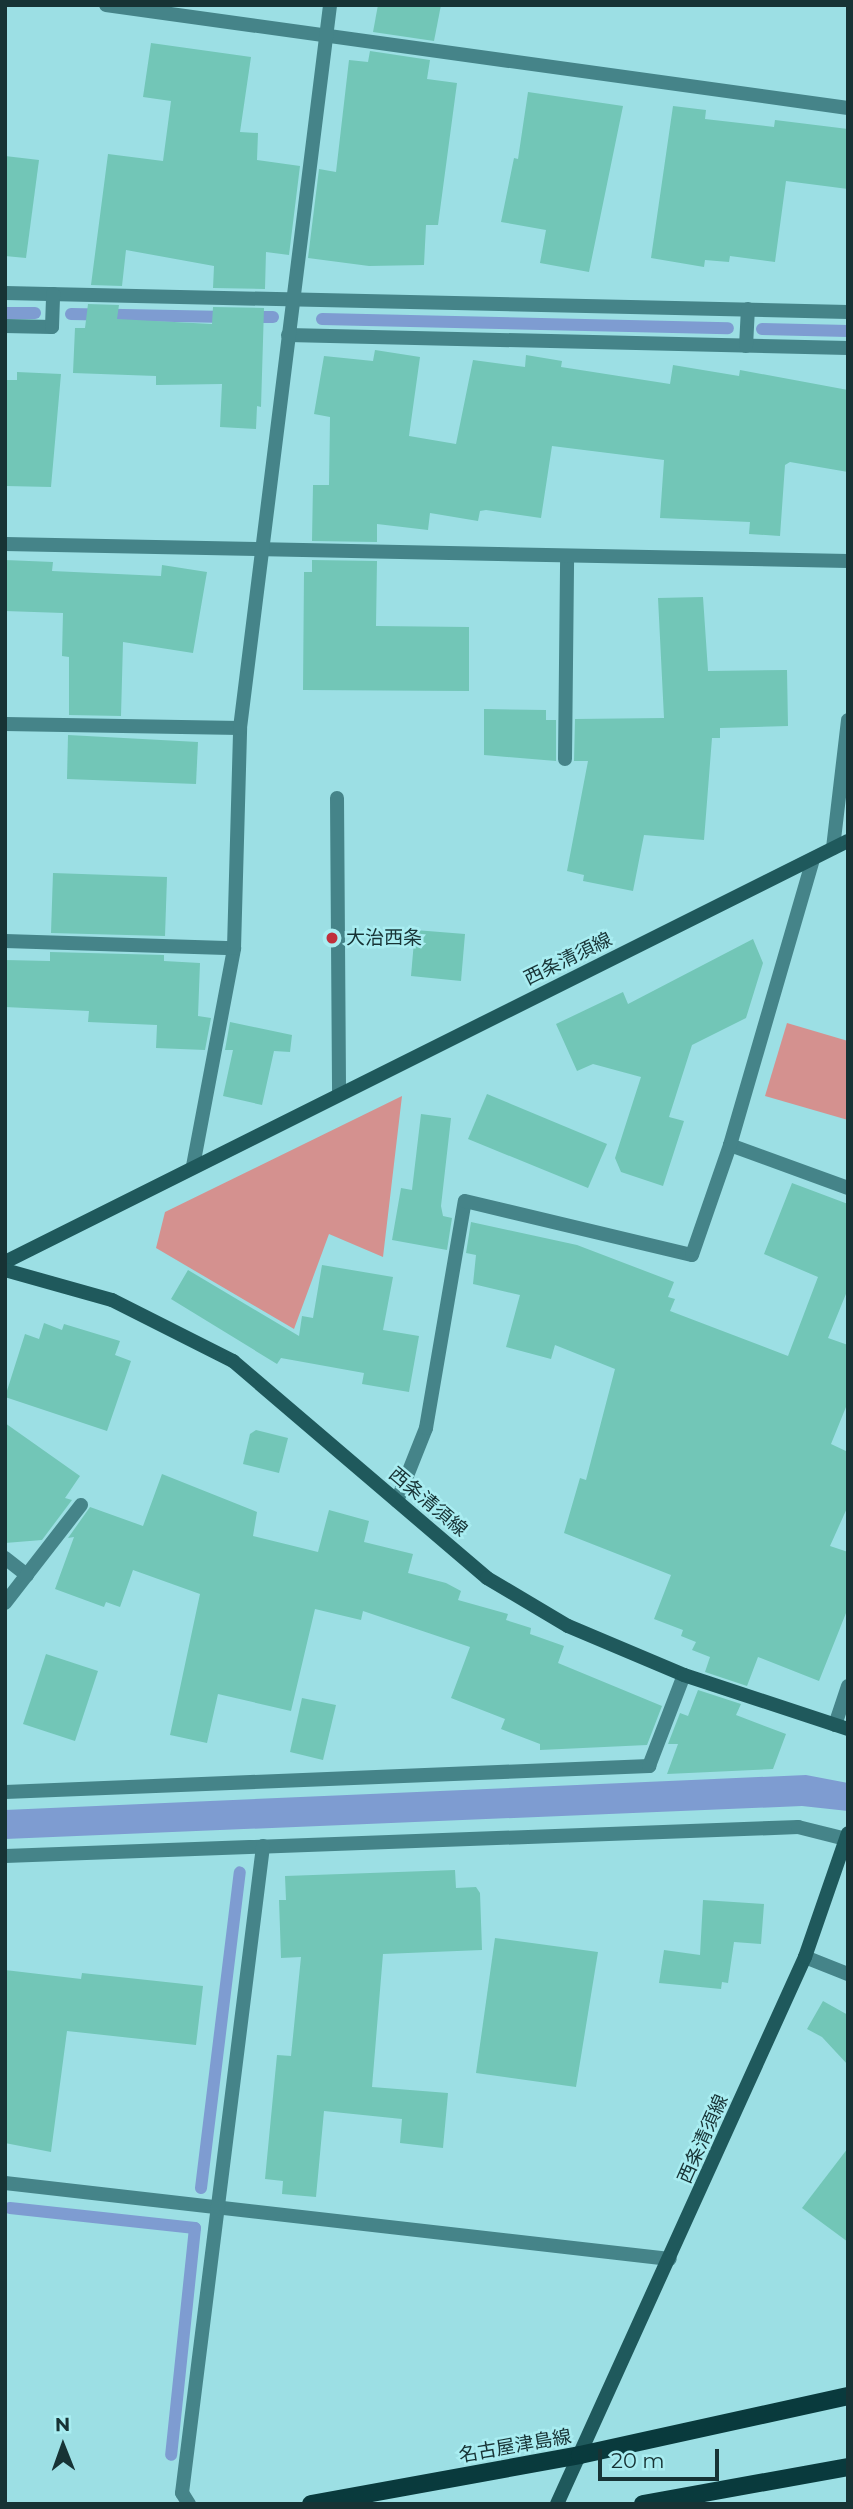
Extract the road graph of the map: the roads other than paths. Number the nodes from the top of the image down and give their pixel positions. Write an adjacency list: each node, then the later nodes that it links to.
1 (106, 5): 3 (street)
2 (330, 5): 3 (street)
3 (326, 36): 4 (street); 7 (street)
4 (848, 108)
5 (5, 293): 6 (street)
6 (52, 293): 7 (street); 10 (street)
7 (293, 297): 8 (street); 11 (street)
8 (748, 309): 9 (street); 12 (street)
9 (848, 312)
10 (5, 326)
11 (288, 335): 12 (street); 15 (street)
12 (746, 346): 13 (street)
13 (848, 348)
14 (5, 544): 15 (street)
15 (262, 550): 16 (street); 20 (street)
16 (567, 556): 17 (street); 21 (street)
17 (848, 561)
18 (848, 720): 24 (street)
19 (5, 724): 20 (street)
20 (240, 728): 27 (street)
21 (565, 759)
22 (337, 798): 28 (street)
23 (848, 841): 24 (main road, 西条清須線)
24 (833, 848): 25 (main road, 西条清須線)
25 (813, 859): 28 (main road, 西条清須線); 29 (street)
26 (5, 941): 27 (street)
27 (234, 948): 30 (street)
28 (340, 1094): 30 (main road, 西条清須線)
29 (730, 1145): 31 (street); 34 (street)
30 (193, 1166): 32 (main road, 西条清須線)
31 (848, 1188)
32 (5, 1262)
33 (5, 1270): 34 (main road, 西条清須線)
34 (397, 1501): 39 (main road, 西条清須線)
35 (81, 1505): 37 (street)
36 (5, 1558): 37 (street)
37 (27, 1575): 38 (street)
38 (5, 1603)
39 (684, 1675): 41 (main road, 西条清須線); 42 (street)
40 (848, 1686): 41 (street)
41 (842, 1727)
42 (5, 1792)
43 (847, 1836): 44 (street); 46 (main road, 西条清須線)
44 (263, 1846): 45 (street); 49 (street)
45 (5, 1856)
46 (805, 1957): 47 (street); 50 (main road, 西条清須線)
47 (848, 1974)
48 (5, 2183): 49 (street)
49 (215, 2206): 50 (street); 54 (street)
50 (670, 2259): 52 (main road, 西条清須線)
51 (848, 2396): 52 (main road, 名古屋津島線)
52 (580, 2455): 55 (main road, 名古屋津島線); 56 (main road, 西条清須線)
53 (848, 2467): 57 (main road)
54 (190, 2504)
55 (311, 2504)
56 (557, 2504)
57 (643, 2504)

